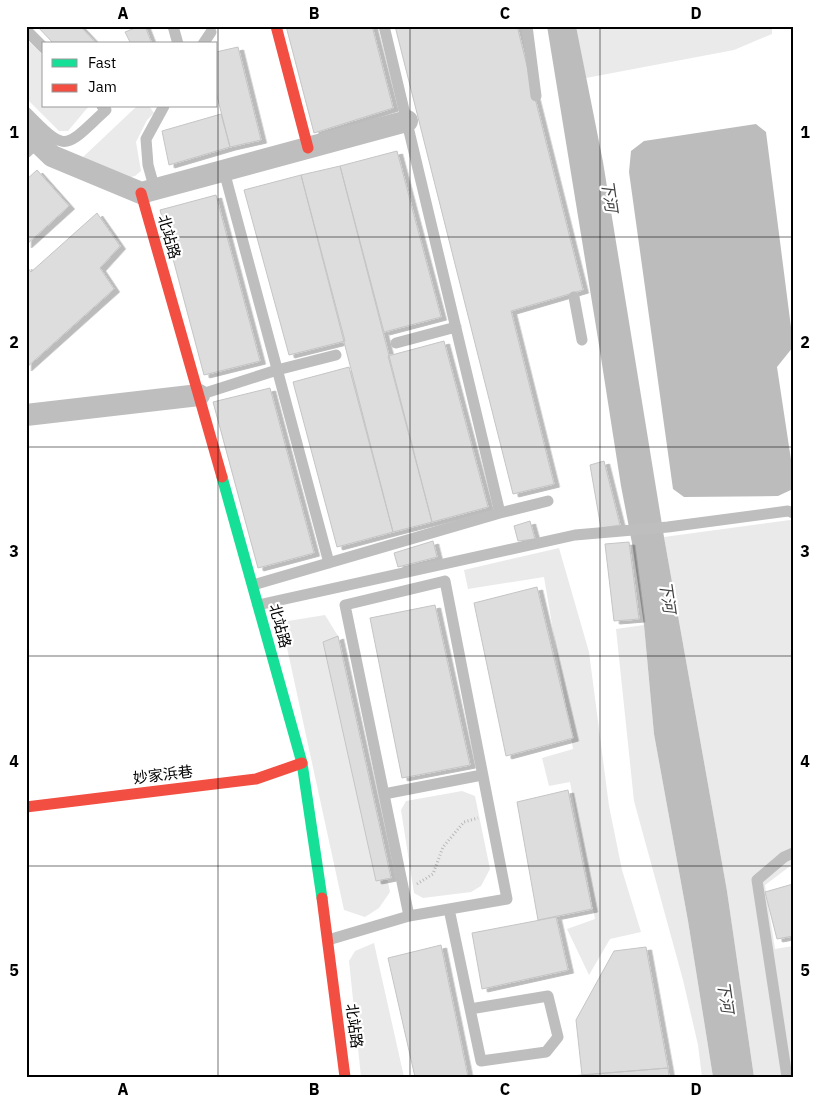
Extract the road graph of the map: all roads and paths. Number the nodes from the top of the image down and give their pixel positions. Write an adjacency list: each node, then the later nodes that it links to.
1 (173, 26): 7 (lane)
2 (276, 26): 16 (street)
3 (384, 26): 14 (lane)
4 (527, 26): 10 (lane)
5 (26, 30): 9 (lane)
6 (211, 32): 8 (lane)
7 (177, 42)
8 (204, 42)
9 (42, 46)
10 (536, 96)
11 (104, 108): 13 (lane)
12 (163, 108): 18 (lane)
13 (26, 112)
14 (407, 121): 16 (street); 20 (lane)
15 (30, 142): 18 (street)
16 (308, 148): 17 (street)
17 (224, 171): 18 (street); 24 (lane)
18 (148, 192): 25 (street, 北站路)
19 (574, 297): 21 (lane)
20 (456, 327): 22 (lane); 28 (lane)
21 (582, 340)
22 (396, 343)
23 (336, 354): 24 (lane)
24 (277, 370): 25 (lane); 30 (lane)
25 (199, 395): 26 (street); 31 (street, 北站路)
26 (26, 415)
27 (548, 501): 28 (lane)
28 (500, 513): 30 (lane)
29 (793, 513): 32 (lane)
30 (329, 563): 31 (lane)
31 (253, 585): 32 (street, 北站路)
32 (258, 605): 33 (street, 北站路)
33 (302, 763): 36 (street, 妙家浜巷); 42 (street, 北站路)
34 (482, 775): 35 (lane); 35 (lane); 37 (lane)
35 (384, 794): 39 (lane)
36 (26, 807)
37 (490, 814): 39 (path); 40 (lane)
38 (793, 853): 45 (lane)
39 (404, 892): 41 (lane)
40 (449, 909): 41 (lane); 43 (lane)
41 (409, 916): 42 (lane)
42 (328, 940): 44 (street, 北站路)
43 (470, 1010): 43 (lane)
44 (345, 1077)
45 (787, 1077)

